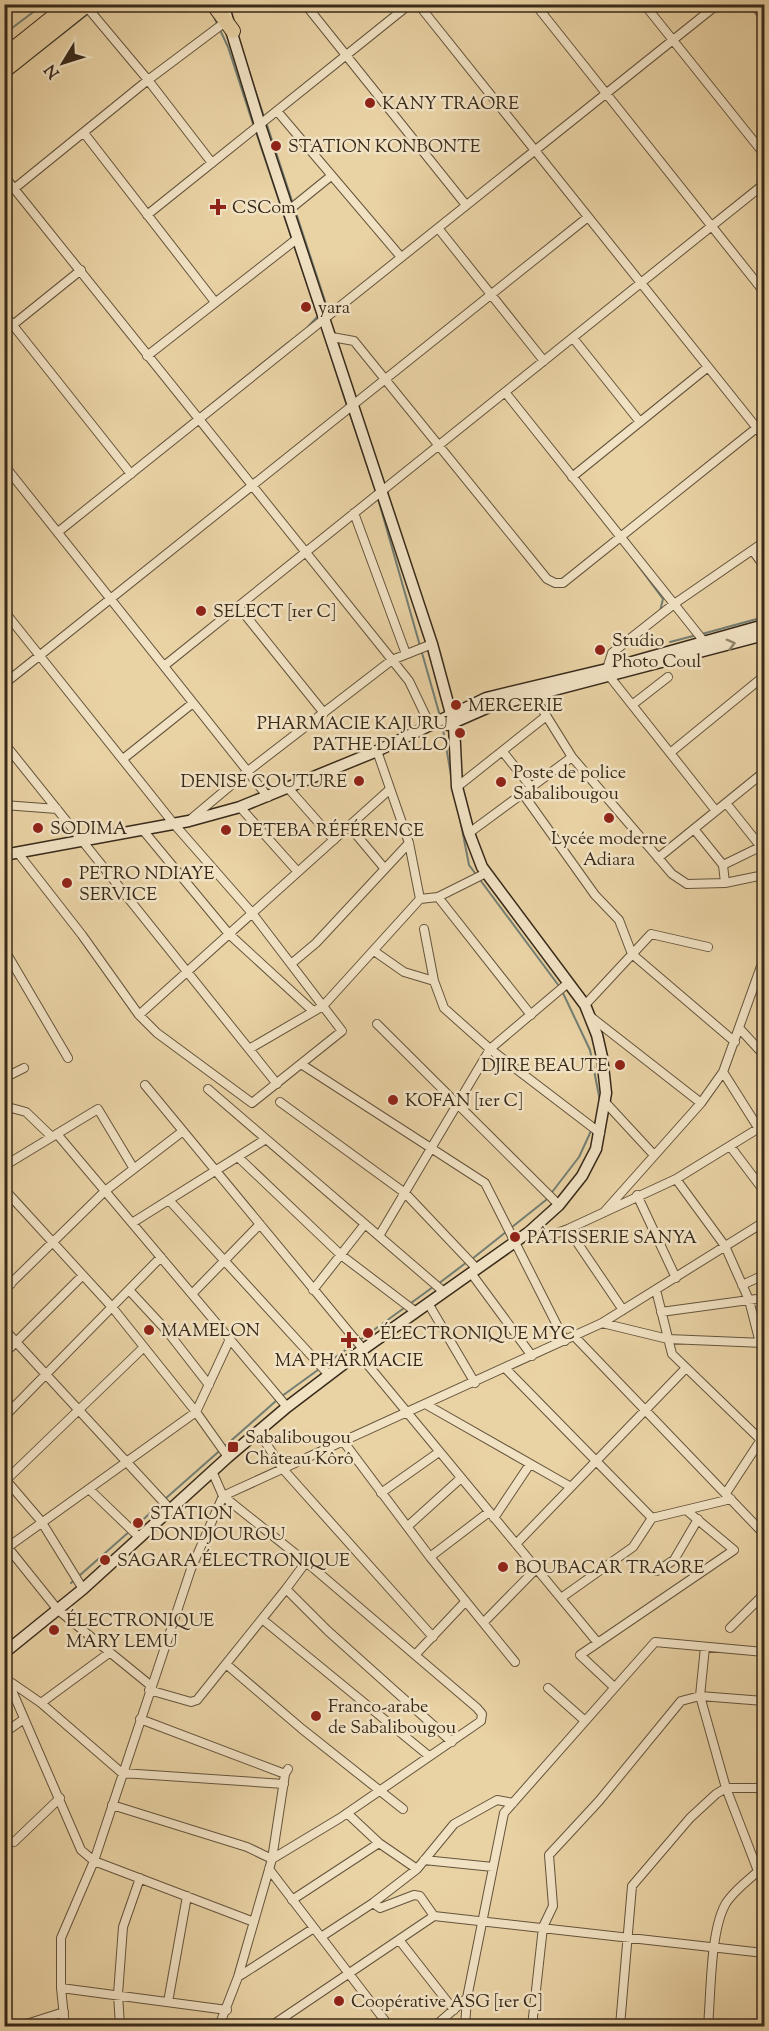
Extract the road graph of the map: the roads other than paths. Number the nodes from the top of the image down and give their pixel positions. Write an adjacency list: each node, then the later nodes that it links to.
1 (69, 4): 15 (highway)
2 (305, 4): 16 (street)
3 (410, 4): 16 (street)
4 (418, 4): 23 (street)
5 (534, 4): 19 (street)
6 (644, 4): 14 (street)
7 (718, 4): 14 (street)
8 (754, 4): 11 (street)
9 (87, 5): 17 (highway); 18 (street)
10 (220, 5): 12 (highway)
11 (765, 18)
12 (229, 24): 18 (street); 21 (main road)
13 (4, 36): 15 (street)
14 (673, 41): 19 (street); 24 (street)
15 (10, 52)
16 (346, 56): 20 (street); 30 (street)
17 (4, 70)
18 (148, 80): 22 (street); 25 (street)
19 (606, 93): 23 (street); 34 (street)
20 (278, 111): 21 (street); 27 (street)
21 (260, 125): 25 (street); 31 (main road)
22 (84, 133): 29 (street); 32 (street)
23 (535, 150): 30 (street); 33 (street)
24 (765, 154)
25 (212, 163): 32 (street)
26 (4, 176): 29 (street)
27 (331, 176): 31 (street); 37 (street)
28 (765, 184): 34 (street)
29 (15, 188): 38 (street)
30 (466, 205): 35 (street)
31 (289, 210): 36 (main road)
32 (147, 215): 42 (street)
33 (588, 217): 39 (street); 41 (street)
34 (712, 226): 39 (street); 40 (street)
35 (438, 228): 37 (street); 41 (street)
36 (298, 238): 42 (street); 44 (main road)
37 (401, 257): 44 (street)
38 (81, 270): 45 (street); 49 (street)
39 (641, 283): 48 (street); 51 (street)
40 (765, 292)
41 (490, 295): 50 (street); 52 (street)
42 (215, 302): 49 (street)
43 (4, 314): 45 (street)
44 (325, 318): 47 (main road); 55 (street)
45 (13, 325): 46 (street); 61 (street)
46 (4, 332)
47 (332, 338): 52 (street); 54 (main road)
48 (573, 338): 50 (street); 56 (street)
49 (147, 356): 55 (street)
50 (544, 361): 53 (street)
51 (708, 367): 56 (street); 57 (street)
52 (385, 379): 54 (street); 59 (street)
53 (505, 392): 59 (street); 62 (street)
54 (353, 405): 63 (street); 64 (main road)
55 (201, 418): 61 (street); 63 (street)
56 (640, 422): 62 (street)
57 (761, 425): 58 (street); 67 (street)
58 (765, 437)
59 (438, 446): 64 (street); 67 (street)
60 (4, 465): 66 (street)
61 (131, 474): 66 (street)
62 (572, 477): 67 (street)
63 (251, 486): 70 (street); 72 (street)
64 (380, 492): 65 (street); 78 (main road)
65 (354, 513): 70 (street); 80 (street)
66 (58, 532): 72 (street)
67 (621, 539): 73 (street)
68 (765, 542): 69 (street)
69 (753, 551): 71 (street); 73 (street)
70 (305, 552): 74 (street); 82 (street)
71 (765, 566)
72 (110, 599): 81 (street); 83 (street)
73 (674, 604): 79 (street); 84 (street)
74 (238, 606): 83 (street); 91 (street)
75 (4, 610): 81 (street)
76 (765, 625): 79 (main road)
77 (765, 635): 79 (main road, one-way to 77)
78 (432, 644): 80 (street); 93 (main road)
79 (707, 645): 84 (main road)
80 (406, 654): 82 (street)
81 (40, 655): 87 (street); 100 (street)
82 (392, 660): 91 (street); 94 (street)
83 (164, 666): 89 (street)
84 (608, 673): 88 (main road); 90 (street); 93 (main road)
85 (765, 676): 98 (street)
86 (668, 677): 90 (street)
87 (4, 684)
88 (534, 696): 92 (street); 93 (main road)
89 (193, 703): 100 (street); 101 (street)
90 (632, 705): 98 (street)
91 (324, 712): 101 (street)
92 (545, 717): 97 (street); 99 (street)
93 (452, 719): 94 (main road); 103 (main road)
94 (432, 726): 96 (main road)
95 (4, 742): 112 (street)
96 (377, 751): 105 (main road); 106 (street)
97 (503, 752): 103 (street); 104 (street)
98 (670, 753): 113 (street)
99 (572, 757): 104 (street); 126 (street)
100 (123, 759): 115 (street)
101 (248, 771): 108 (street); 114 (street)
102 (765, 771): 109 (street)
103 (458, 787): 119 (main road)
104 (531, 787): 107 (street)
105 (289, 789): 108 (main road); 121 (street)
106 (389, 790): 116 (street); 122 (street)
107 (523, 794): 119 (street); 141 (street)
108 (268, 797): 111 (main road)
109 (726, 803): 113 (street); 123 (street)
110 (4, 805): 112 (street)
111 (240, 807): 114 (main road); 129 (street)
112 (57, 809): 120 (street)
113 (717, 811): 118 (street)
114 (189, 821): 115 (main road)
115 (174, 824): 117 (main road); 135 (street)
116 (349, 826): 121 (street); 128 (street)
117 (142, 829): 120 (main road); 137 (street)
118 (694, 829): 126 (street); 127 (street)
119 (469, 833): 130 (main road)
120 (82, 839): 124 (main road); 144 (street)
121 (334, 840): 129 (street)
122 (410, 843): 128 (street); 134 (street)
123 (763, 846): 127 (street)
124 (18, 853): 125 (main road); 150 (street)
125 (4, 855)
126 (658, 858): 132 (street)
127 (723, 865): 132 (street)
128 (385, 869): 143 (street)
129 (298, 872): 135 (street)
130 (486, 873): 133 (street); 146 (main road)
131 (765, 875): 132 (street)
132 (725, 882)
133 (438, 897): 134 (street); 151 (street)
134 (420, 898): 140 (street)
135 (252, 913): 137 (street); 143 (street)
136 (424, 929): 145 (street)
137 (229, 934): 144 (street); 149 (street)
138 (708, 947): 141 (street)
139 (4, 949): 158 (street)
140 (374, 951): 145 (street); 147 (street)
141 (632, 954): 148 (street); 154 (street)
142 (765, 958): 153 (street)
143 (291, 963): 147 (street)
144 (187, 972): 150 (street); 155 (street)
145 (434, 981): 156 (street)
146 (568, 983): 148 (main road); 151 (street)
147 (323, 1005): 149 (street); 159 (street)
148 (587, 1010): 168 (main road); 169 (street)
149 (313, 1011): 155 (street)
150 (139, 1015): 163 (street)
151 (531, 1015): 156 (street)
152 (377, 1024): 167 (street)
153 (740, 1029): 154 (street); 157 (street)
154 (735, 1042): 161 (street)
155 (249, 1049): 163 (street)
156 (490, 1049): 167 (street); 173 (street)
157 (765, 1055)
158 (68, 1058)
159 (301, 1064): 163 (street); 177 (street)
160 (24, 1068): 162 (street)
161 (723, 1072): 169 (street); 171 (street)
162 (4, 1078)
163 (277, 1084)
164 (145, 1085): 172 (street)
165 (208, 1089): 175 (street)
166 (280, 1102): 187 (street)
167 (459, 1102): 177 (street); 190 (street)
168 (605, 1102): 173 (main road); 178 (street)
169 (701, 1103): 178 (street)
170 (4, 1106): 174 (street)
171 (762, 1127): 176 (street)
172 (183, 1131): 181 (street); 182 (street)
173 (600, 1132): 190 (main road)
174 (54, 1136): 180 (street); 181 (street); 185 (street)
175 (266, 1139): 179 (street); 195 (street)
176 (730, 1146): 183 (street); 186 (street)
177 (432, 1150): 187 (street); 199 (street)
178 (654, 1155): 191 (street)
179 (238, 1157): 182 (street); 202 (street)
180 (4, 1166)
181 (134, 1169): 185 (street)
182 (217, 1170): 189 (street); 194 (street)
183 (676, 1179): 188 (street); 201 (street)
184 (4, 1189): 200 (street)
185 (105, 1191): 193 (street); 200 (street)
186 (765, 1191)
187 (405, 1193): 198 (street); 205 (street)
188 (637, 1195): 191 (street); 209 (street)
189 (169, 1200): 193 (street); 204 (street)
190 (559, 1204): 197 (main road)
191 (605, 1211): 196 (street)
192 (765, 1222): 201 (street)
193 (132, 1223): 203 (street)
194 (260, 1224): 204 (street); 213 (street)
195 (365, 1224): 198 (street); 202 (street)
196 (568, 1229): 197 (street); 221 (street)
197 (529, 1232): 199 (main road)
198 (379, 1236): 215 (street)
199 (515, 1242): 205 (main road); 229 (street)
200 (52, 1244): 208 (street); 211 (street)
201 (725, 1246): 209 (street); 210 (street)
202 (341, 1255): 213 (street); 222 (street)
203 (160, 1257): 212 (street); 216 (street)
204 (224, 1261): 216 (street); 239 (street)
205 (474, 1271): 215 (main road); 235 (street)
206 (4, 1275): 211 (street)
207 (765, 1275): 210 (street)
208 (82, 1276): 220 (street); 230 (street)
209 (676, 1278): 214 (street)
210 (742, 1285): 218 (street)
211 (8, 1287)
212 (129, 1290): 220 (street); 241 (street)
213 (314, 1290): 233 (street)
214 (656, 1290): 221 (street); 223 (street)
215 (444, 1292): 219 (main road)
216 (192, 1294): 227 (street)
217 (765, 1298): 218 (street)
218 (749, 1299): 223 (street); 231 (street)
219 (428, 1304): 222 (main road); 240 (street)
220 (112, 1307): 232 (street); 238 (street)
221 (623, 1310): 224 (street)
222 (416, 1312): 233 (main road)
223 (662, 1312): 228 (street)
224 (602, 1323): 226 (street); 228 (street)
225 (4, 1329): 230 (street)
226 (575, 1337): 229 (street); 245 (street)
227 (230, 1339): 241 (street); 243 (street)
228 (668, 1339): 231 (street); 237 (street)
229 (566, 1341): 235 (street)
230 (16, 1342): 234 (street); 238 (street)
231 (763, 1345)
232 (144, 1347): 244 (street); 246 (street)
233 (360, 1351): 239 (main road); 247 (street)
234 (4, 1354)
235 (532, 1356): 236 (street)
236 (506, 1369): 240 (street); 254 (street)
237 (685, 1369): 245 (street); 250 (street)
238 (46, 1375): 244 (street); 248 (street)
239 (329, 1375): 243 (main road)
240 (475, 1383): 242 (street)
241 (209, 1386): 246 (street)
242 (427, 1405): 247 (street); 256 (street)
243 (287, 1407): 249 (main road)
244 (79, 1410): 255 (street); 260 (street)
245 (645, 1410): 254 (street); 265 (street)
246 (196, 1412): 253 (street); 255 (street)
247 (408, 1413): 251 (street); 252 (street)
248 (4, 1417)
249 (258, 1431): 253 (main road); 257 (street)
250 (763, 1440): 265 (street)
251 (343, 1441): 257 (street); 263 (street)
252 (439, 1452): 259 (street); 263 (street)
253 (228, 1457): 258 (main road)
254 (596, 1461): 261 (street); 269 (street)
255 (126, 1462): 262 (street); 266 (street)
256 (530, 1464): 261 (street); 268 (street)
257 (282, 1468): 264 (street); 290 (street)
258 (212, 1471): 264 (street); 266 (main road)
259 (461, 1478): 268 (street); 272 (street)
260 (5, 1481): 271 (street)
261 (571, 1487): 275 (street)
262 (89, 1489): 271 (street); 274 (street)
263 (381, 1493): 272 (street)
264 (223, 1496): 278 (street); 301 (street)
265 (728, 1496): 267 (street); 273 (street)
266 (170, 1509): 274 (main road)
267 (687, 1510): 269 (street); 270 (street)
268 (491, 1515): 275 (street); 277 (street)
269 (652, 1518): 284 (street)
270 (698, 1519): 280 (street); 291 (street)
271 (41, 1521): 276 (street); 281 (street)
272 (408, 1526): 277 (street)
273 (765, 1534)
274 (140, 1538): 281 (main road)
275 (516, 1544): 279 (street)
276 (6, 1545): 286 (street)
277 (430, 1557): 285 (street)
278 (306, 1562): 282 (street); 296 (street)
279 (536, 1569): 284 (street); 288 (street)
280 (657, 1571)
281 (83, 1589): 286 (main road)
282 (286, 1589): 287 (street); 311 (street)
283 (765, 1594): 289 (street)
284 (561, 1598): 291 (street)
285 (465, 1602): 288 (street); 290 (street)
286 (58, 1610): 293 (main road); 295 (street)
287 (262, 1619): 298 (street); 312 (street)
288 (484, 1622): 297 (street)
289 (730, 1628)
290 (433, 1637): 296 (street)
291 (598, 1643): 302 (street)
292 (705, 1647): 294 (street); 302 (street); 304 (street)
293 (5, 1651)
294 (765, 1652)
295 (110, 1653): 301 (street); 306 (street)
296 (415, 1655): 311 (street)
297 (515, 1662)
298 (226, 1664): 301 (street); 317 (street)
299 (4, 1672): 300 (street)
300 (12, 1683): 306 (street); 307 (street)
301 (150, 1687): 308 (street)
302 (614, 1687): 309 (street)
303 (548, 1688): 309 (street)
304 (700, 1696): 305 (street); 315 (street); 339 (street)
305 (765, 1701)
306 (41, 1703): 313 (street)
307 (24, 1719): 310 (street); 318 (street)
308 (140, 1719): 313 (street); 314 (street)
309 (585, 1720): 319 (street)
310 (4, 1733)
311 (452, 1742): 312 (street)
312 (429, 1756): 317 (street)
313 (122, 1773): 314 (street); 320 (street)
314 (284, 1784): 325 (street)
315 (726, 1788): 316 (street); 331 (street); 342 (street)
316 (765, 1788)
317 (380, 1790): 321 (street); 322 (street)
318 (60, 1798): 323 (street); 327 (street)
319 (513, 1803): 326 (street); 328 (street)
320 (112, 1805): 325 (street); 327 (street)
321 (403, 1809)
322 (347, 1813): 324 (street); 325 (street)
323 (14, 1842)
324 (379, 1843): 330 (street); 334 (street)
325 (272, 1859): 329 (street)
326 (424, 1860): 328 (street); 330 (street)
327 (94, 1861): 332 (street); 348 (street)
328 (493, 1868): 337 (street)
329 (269, 1869): 334 (street); 338 (street)
330 (417, 1869): 335 (street)
331 (761, 1872): 344 (street)
332 (140, 1878): 333 (street); 349 (street)
333 (187, 1896): 338 (street); 351 (street)
334 (292, 1900): 340 (street)
335 (373, 1903): 336 (street); 341 (street)
336 (434, 1916): 337 (street); 343 (street)
337 (483, 1921): 339 (street); 350 (street)
338 (254, 1922): 347 (street)
339 (543, 1927): 342 (street); 363 (street)
340 (314, 1928): 341 (street); 347 (street)
341 (321, 1937): 346 (street)
342 (627, 1939): 344 (street); 364 (street)
343 (400, 1941): 346 (street); 353 (street)
344 (714, 1950): 345 (street); 365 (street)
345 (765, 1953)
346 (349, 1974): 359 (street); 360 (street)
347 (238, 1977): 352 (street)
348 (61, 1988): 349 (street); 354 (street)
349 (118, 1994): 351 (street); 357 (street)
350 (467, 1998): 353 (street); 362 (street)
351 (168, 2002): 352 (street)
352 (227, 2010): 358 (street)
353 (454, 2010): 361 (street)
354 (64, 2012): 355 (street); 356 (street)
355 (20, 2026)
356 (65, 2026)
357 (120, 2026)
358 (219, 2026)
359 (271, 2026)
360 (389, 2026)
361 (435, 2026)
362 (465, 2026)
363 (532, 2026)
364 (620, 2026)
365 (708, 2026)

